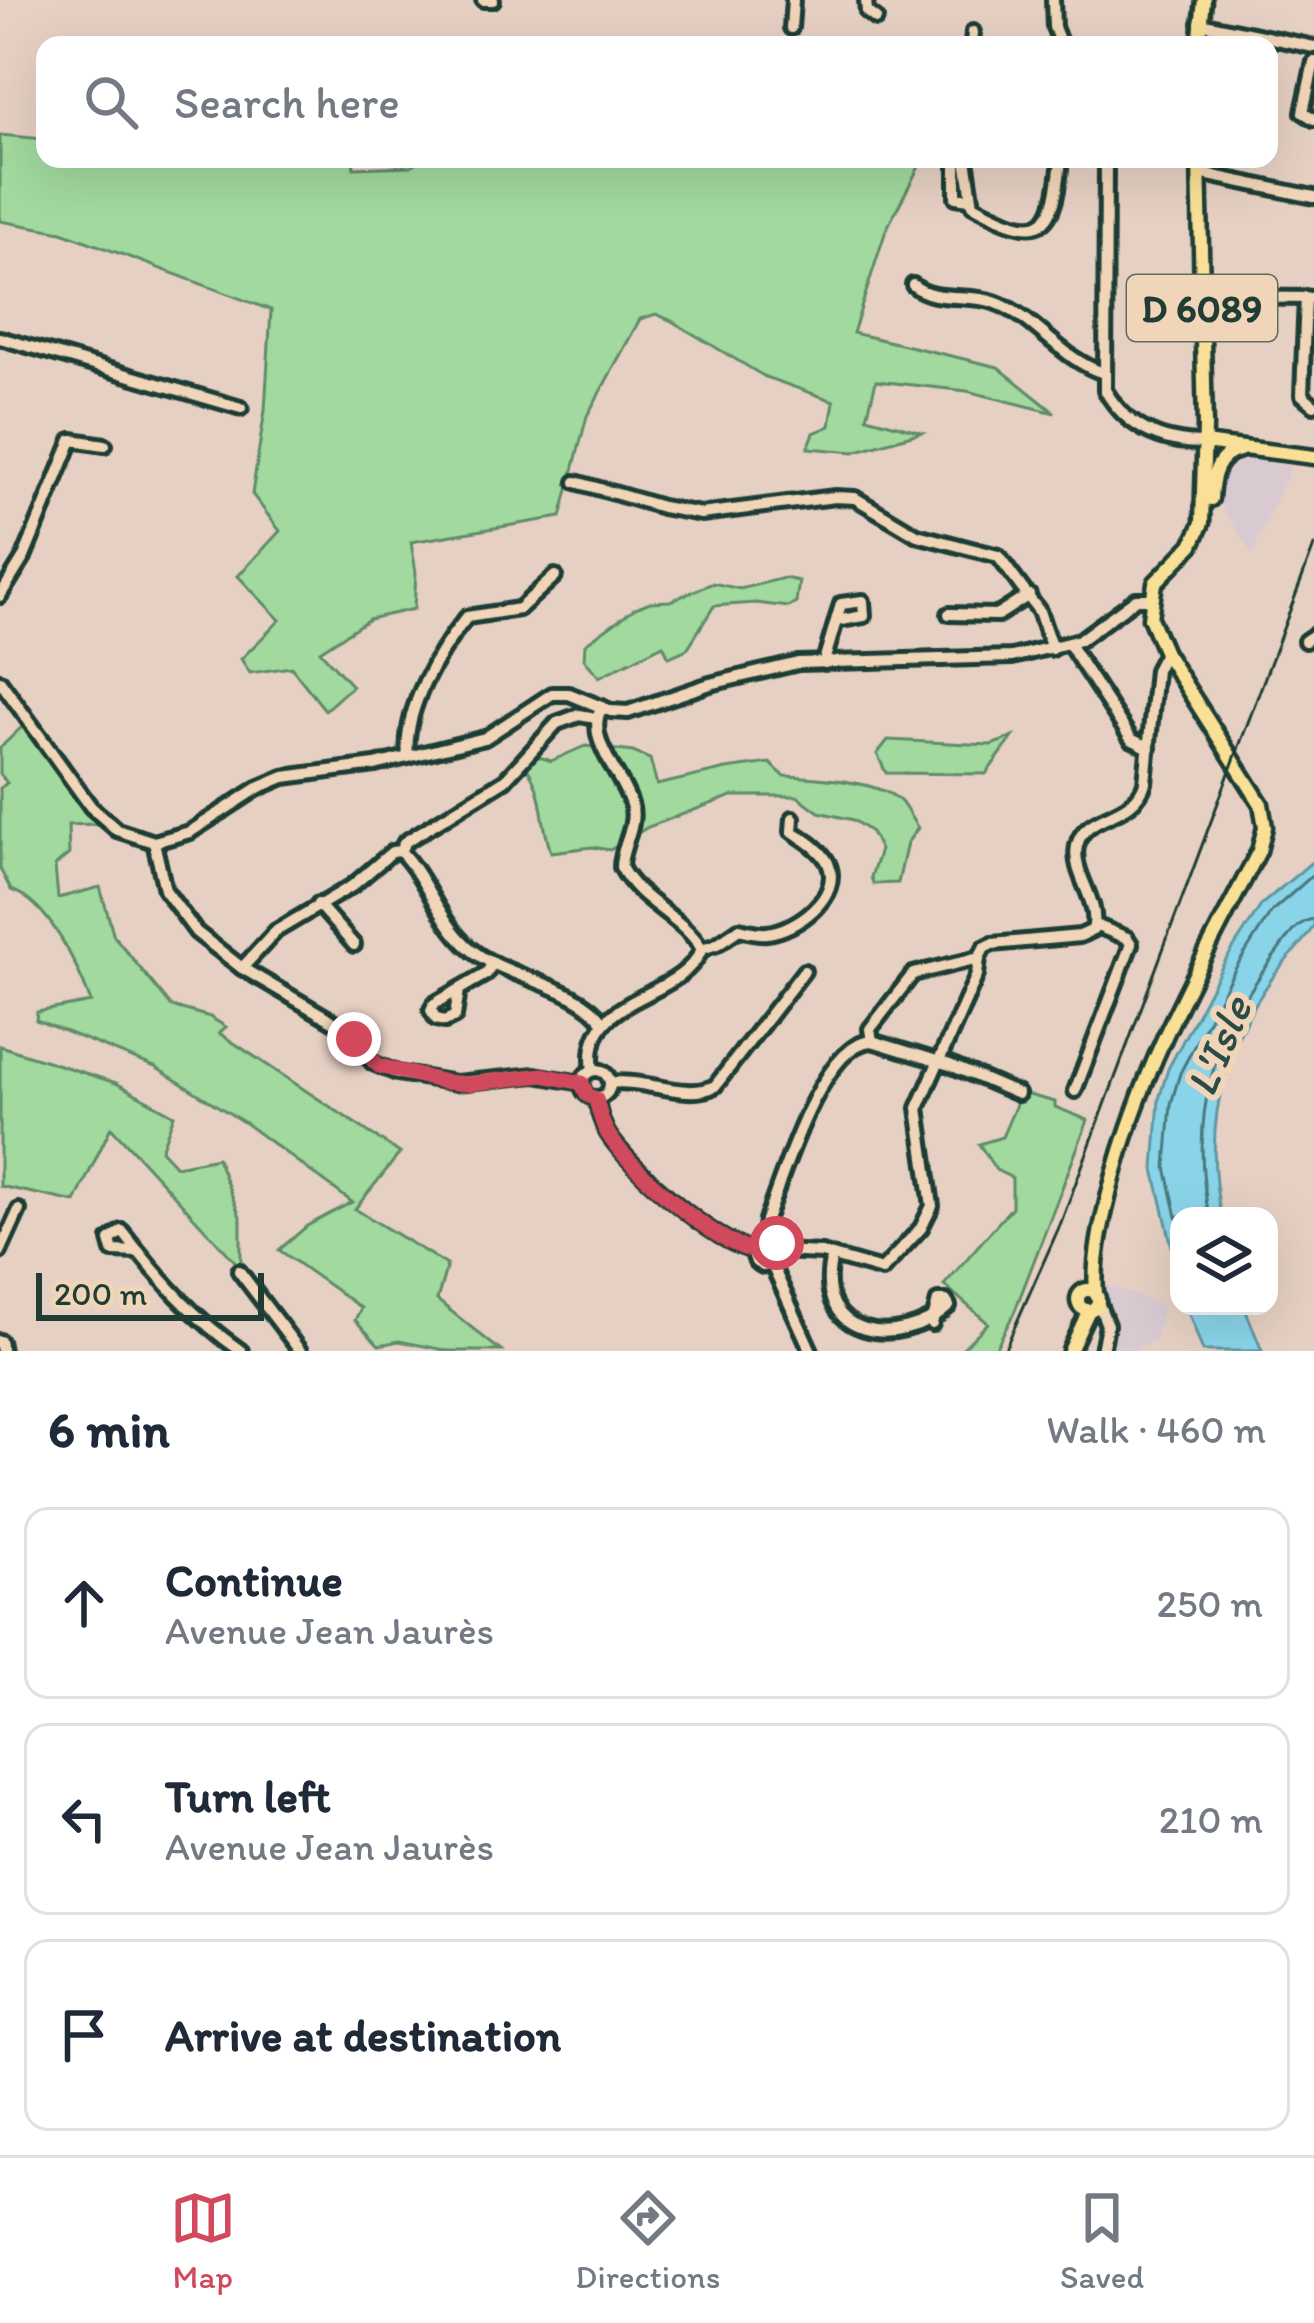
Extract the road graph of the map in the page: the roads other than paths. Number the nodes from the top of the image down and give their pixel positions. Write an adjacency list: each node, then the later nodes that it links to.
1 (483, 0): 2 (street)
2 (493, 0)
3 (793, 0): 9 (street)
4 (866, 0): 7 (street)
5 (1053, 0): 10 (street)
6 (1204, 0): 8 (main road)
7 (876, 20)
8 (1200, 23): 11 (main road); 12 (street)
9 (791, 28)
10 (1057, 36)
11 (1199, 36)
12 (1262, 36)
13 (1278, 39): 14 (street)
14 (1314, 47)
15 (1314, 62): 16 (street)
16 (1308, 115)
17 (956, 168): 24 (street)
18 (967, 168): 24 (street)
19 (1060, 168): 24 (street)
20 (1106, 168): 29 (street)
21 (1199, 168): 26 (main road, D 6089)
22 (1206, 168): 23 (street)
23 (1314, 197)
24 (969, 200)
25 (913, 285): 29 (street)
26 (1202, 297): 27 (street); 32 (main road, D 6089)
27 (1310, 298): 30 (street)
28 (0, 338): 31 (street)
29 (1104, 373): 32 (street)
30 (1314, 404)
31 (241, 408)
32 (1204, 442): 34 (main road); 35 (main road); 38 (main road, D 6089)
33 (105, 445): 41 (street)
34 (1260, 450): 35 (main road); 36 (main road)
35 (1226, 454): 38 (main road)
36 (1314, 457)
37 (576, 482): 40 (street)
38 (1202, 516): 42 (main road)
39 (555, 576): 54 (street)
40 (1029, 595): 43 (street); 46 (street)
41 (0, 596)
42 (1150, 599): 45 (street); 47 (main road)
43 (949, 614)
44 (836, 621): 48 (street)
45 (1069, 644): 46 (street); 53 (street)
46 (1052, 649): 48 (street)
47 (1165, 653): 49 (main road); 51 (street)
48 (824, 662): 52 (street)
49 (1174, 666): 51 (street); 86 (main road)
50 (0, 681): 56 (street)
51 (1154, 687): 53 (street)
52 (599, 712): 54 (street); 57 (street); 61 (street)
53 (1149, 748): 59 (street)
54 (408, 757): 56 (street)
55 (793, 818): 61 (street)
56 (154, 842): 64 (street)
57 (400, 851): 58 (street); 63 (street)
58 (318, 904): 60 (street); 64 (street)
59 (1095, 926): 62 (street); 74 (street)
60 (354, 945)
61 (702, 949): 68 (street)
62 (980, 958): 69 (street); 70 (street)
63 (493, 963): 66 (street); 68 (street)
64 (242, 968): 72 (street)
65 (804, 971): 73 (street)
66 (459, 990)
67 (588, 998): 68 (street)
68 (601, 1018): 71 (street)
69 (872, 1041): 70 (street); 78 (street)
70 (937, 1061): 75 (street); 83 (street)
71 (593, 1070): 72 (street); 73 (street)
72 (582, 1083): 76 (street)
73 (610, 1083): 76 (street)
74 (1075, 1091)
75 (1018, 1094)
76 (596, 1099): 79 (street)
77 (20, 1210): 81 (street)
78 (770, 1238): 79 (street); 80 (street)
79 (752, 1250): 84 (street)
80 (781, 1251): 83 (street); 84 (street)
81 (0, 1252)
82 (139, 1252): 88 (street)
83 (832, 1256): 87 (street)
84 (772, 1265): 90 (street)
85 (239, 1271): 89 (street)
86 (1090, 1302): 91 (main road); 92 (street)
87 (932, 1324)
88 (241, 1351)
89 (300, 1351)
90 (811, 1351)
91 (1070, 1351)
92 (1102, 1351)

